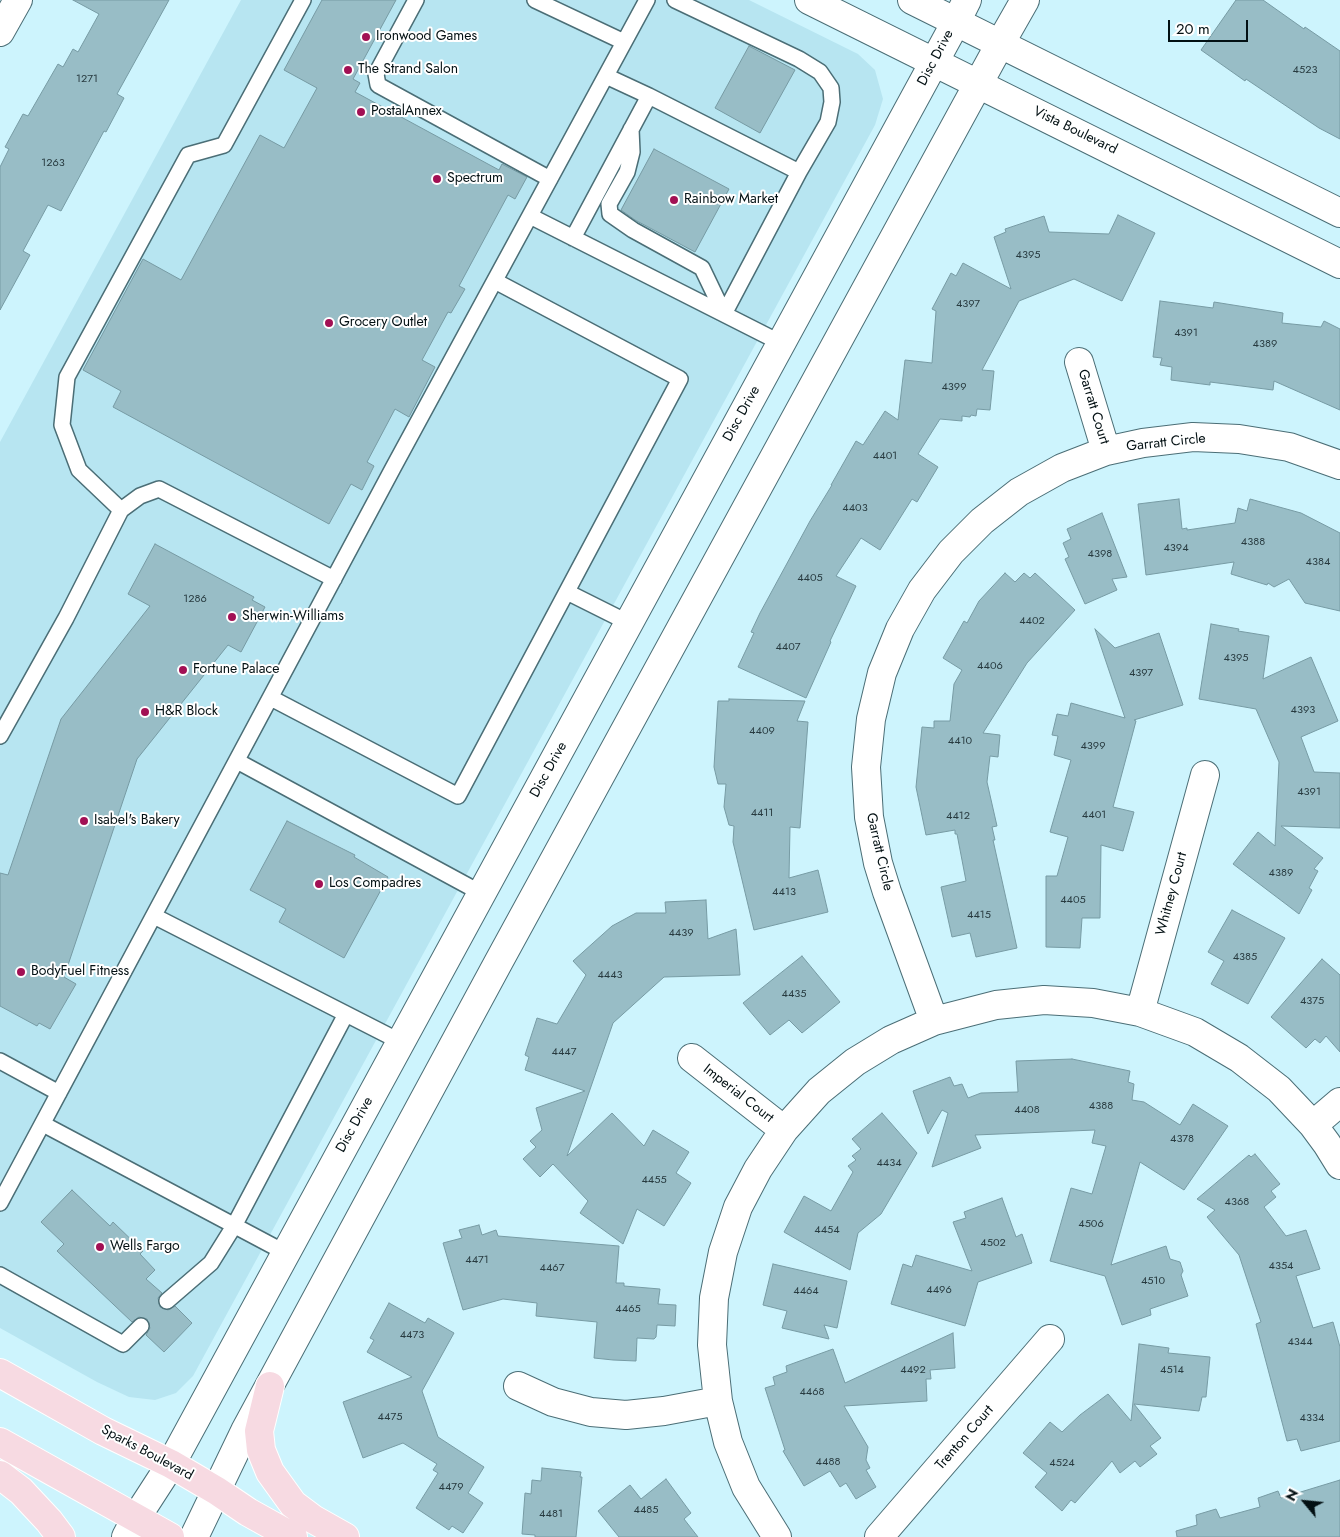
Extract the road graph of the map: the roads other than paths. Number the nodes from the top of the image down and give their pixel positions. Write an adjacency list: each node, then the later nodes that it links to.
1 (18, 0): 11 (main road)
2 (303, 0): 31 (lane)
3 (416, 0): 20 (lane)
4 (535, 0): 12 (lane)
5 (647, 0): 12 (lane)
6 (675, 0): 19 (lane)
7 (809, 0): 14 (main road, Vista Boulevard)
8 (912, 0): 10 (main road)
9 (1024, 0): 13 (main road)
10 (962, 11): 13 (main road); 14 (main road, Disc Drive)
11 (0, 32)
12 (624, 42): 15 (lane)
13 (1000, 44): 16 (main road); 21 (main road)
14 (934, 62): 16 (main road, Vista Boulevard); 27 (main road, Disc Drive)
15 (606, 76): 17 (lane); 20 (lane)
16 (978, 84): 24 (main road, Vista Boulevard); 61 (main road)
17 (649, 96): 18 (lane); 19 (lane)
18 (631, 129): 23 (lane); 26 (lane)
19 (799, 172): 26 (lane)
20 (550, 179): 22 (lane)
21 (1340, 213)
22 (530, 216): 23 (lane); 25 (lane)
23 (572, 238): 26 (lane)
24 (1340, 264)
25 (495, 281): 32 (lane); 33 (lane)
26 (724, 314): 27 (lane)
27 (781, 343): 34 (main road, Disc Drive)
28 (1079, 362): 29 (main road, Garratt Court)
29 (1106, 451): 30 (main road, Garratt Circle); 43 (main road, Garratt Circle)
30 (1340, 465)
31 (121, 510): 32 (lane); 36 (lane)
32 (334, 579): 35 (lane)
33 (566, 592): 34 (lane); 35 (lane)
34 (629, 622): 39 (main road, Disc Drive)
35 (271, 698): 37 (lane)
36 (0, 736)
37 (237, 761): 39 (lane); 40 (lane)
38 (1205, 775): 41 (main road, Whitney Court)
39 (482, 893): 44 (main road, Disc Drive)
40 (154, 916): 42 (lane); 47 (lane)
41 (1140, 1012): 43 (main road); 50 (main road)
42 (346, 1014): 44 (lane); 54 (lane)
43 (934, 1021): 51 (main road)
44 (400, 1042): 55 (main road, Disc Drive)
45 (692, 1058): 51 (main road, Imperial Court)
46 (0, 1061): 47 (lane)
47 (60, 1093): 49 (lane)
48 (1340, 1102): 50 (main road)
49 (43, 1124): 53 (lane); 54 (lane)
50 (1312, 1124): 52 (main road)
51 (784, 1130): 63 (main road)
52 (1340, 1165)
53 (0, 1203)
54 (234, 1226): 55 (lane); 57 (lane)
55 (286, 1253): 65 (main road, Disc Drive)
56 (0, 1275): 58 (lane)
57 (167, 1301)
58 (141, 1326)
59 (1050, 1339): 75 (main road, Trenton Court)
60 (0, 1373): 65 (main road, Sparks Boulevard)
61 (270, 1386): 67 (main road); 73 (main road)
62 (518, 1386): 63 (main road)
63 (718, 1401): 74 (main road)
64 (0, 1442): 68 (main road)
65 (171, 1464): 67 (main road, Sparks Boulevard); 68 (main road, Disc Drive)
66 (0, 1475): 69 (main road)
67 (217, 1491): 71 (main road); 72 (main road, Sparks Boulevard)
68 (131, 1527): 70 (main road)
69 (61, 1537)
70 (170, 1537)
71 (194, 1537)
72 (293, 1537)
73 (344, 1537)
74 (777, 1537)
75 (879, 1537)

